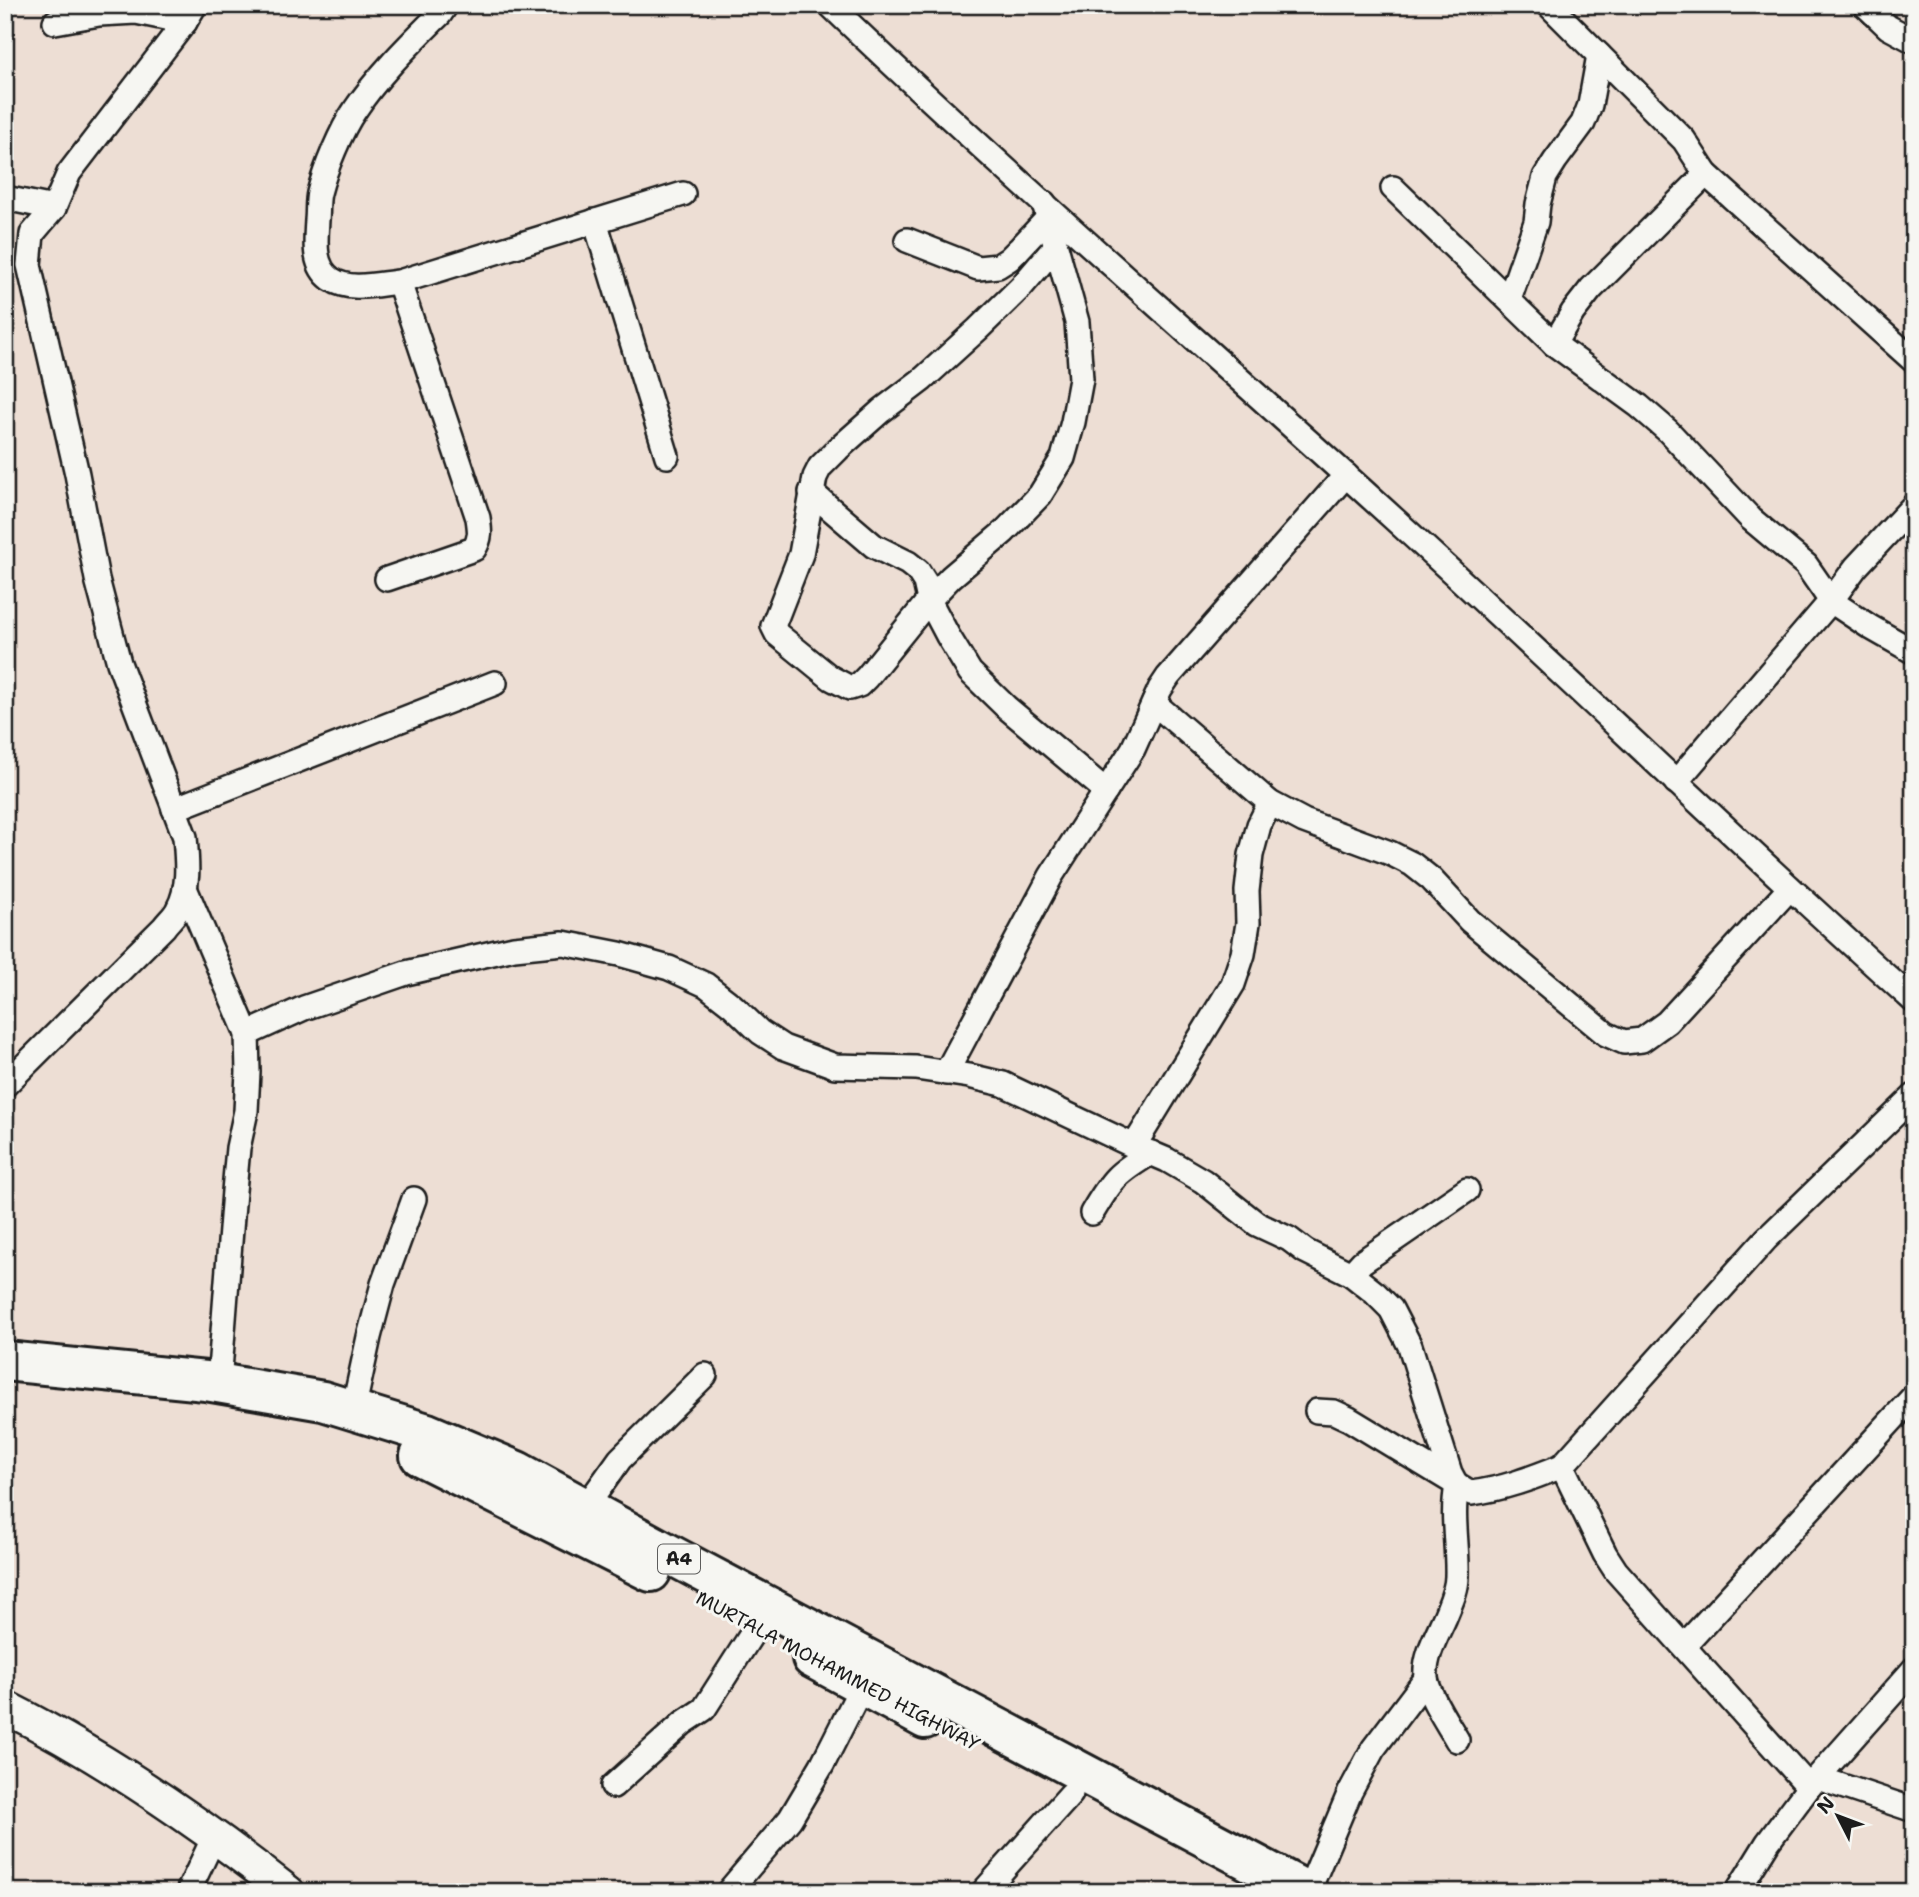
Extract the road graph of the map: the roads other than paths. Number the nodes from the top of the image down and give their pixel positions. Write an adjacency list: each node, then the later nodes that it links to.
1 (446, 5): 18 (street)
2 (830, 5): 14 (street)
3 (1549, 5): 8 (street)
4 (1865, 5): 7 (street)
5 (190, 14): 6 (street); 13 (street)
6 (55, 22)
7 (1914, 41)
8 (1599, 55): 9 (street); 19 (street)
9 (1706, 174): 20 (street); 21 (street)
10 (1393, 188): 19 (street)
11 (683, 194): 15 (street)
12 (5, 198): 13 (street)
13 (54, 208): 35 (street)
14 (1046, 210): 16 (street); 17 (street); 23 (street)
15 (594, 220): 18 (street); 22 (street)
16 (907, 240)
17 (1056, 246): 24 (street); 27 (street)
18 (399, 282): 26 (street)
19 (1509, 300): 20 (street)
20 (1554, 344): 28 (street)
21 (1914, 361)
22 (667, 456)
23 (1346, 475): 31 (street); 32 (street)
24 (811, 492): 27 (street); 27 (street)
25 (1914, 505): 28 (street)
26 (387, 579)
27 (929, 600): 33 (street)
28 (1831, 601): 29 (street); 32 (street)
29 (1914, 652)
30 (495, 682): 35 (street)
31 (1154, 703): 33 (street); 34 (street)
32 (1676, 782): 37 (street)
33 (1106, 791): 40 (street)
34 (1270, 803): 37 (street); 43 (street)
35 (174, 809): 36 (street)
36 (185, 888): 39 (street); 41 (street)
37 (1790, 888): 38 (street)
38 (1914, 1001)
39 (247, 1034): 40 (street); 50 (street)
40 (946, 1073): 43 (street)
41 (5, 1085)
42 (1914, 1096): 55 (street)
43 (1142, 1150): 46 (street); 47 (street)
44 (1467, 1190): 47 (street)
45 (414, 1199): 53 (street)
46 (1092, 1213)
47 (1351, 1274): 56 (street)
48 (5, 1362): 50 (highway, A4)
49 (705, 1374): 57 (street)
50 (219, 1383): 53 (highway, A4)
51 (5, 1385): 58 (highway, MURTALA MOHAMMED HIGHWAY / A4)
52 (1914, 1396): 59 (street)
53 (354, 1411): 57 (highway, A4)
54 (1317, 1411): 56 (street)
55 (1562, 1466): 56 (street); 59 (street)
56 (1457, 1486): 61 (street)
57 (585, 1507): 75 (highway, A4)
58 (757, 1626): 62 (highway, MURTALA MOHAMMED HIGHWAY / A4); 66 (street)
59 (1684, 1646): 65 (street)
60 (1914, 1669): 65 (street)
61 (1426, 1679): 64 (street); 75 (street)
62 (862, 1686): 67 (highway, MURTALA MOHAMMED HIGHWAY / A4); 72 (street)
63 (5, 1707): 69 (street)
64 (1457, 1740)
65 (1813, 1783): 68 (street); 76 (street)
66 (613, 1786)
67 (1071, 1794): 73 (street); 74 (highway, MURTALA MOHAMMED HIGHWAY / A4)
68 (1914, 1810)
69 (214, 1837): 70 (street); 71 (street)
70 (188, 1892)
71 (288, 1892)
72 (728, 1892)
73 (983, 1892)
74 (1255, 1892)
75 (1308, 1892)
76 (1737, 1892)

